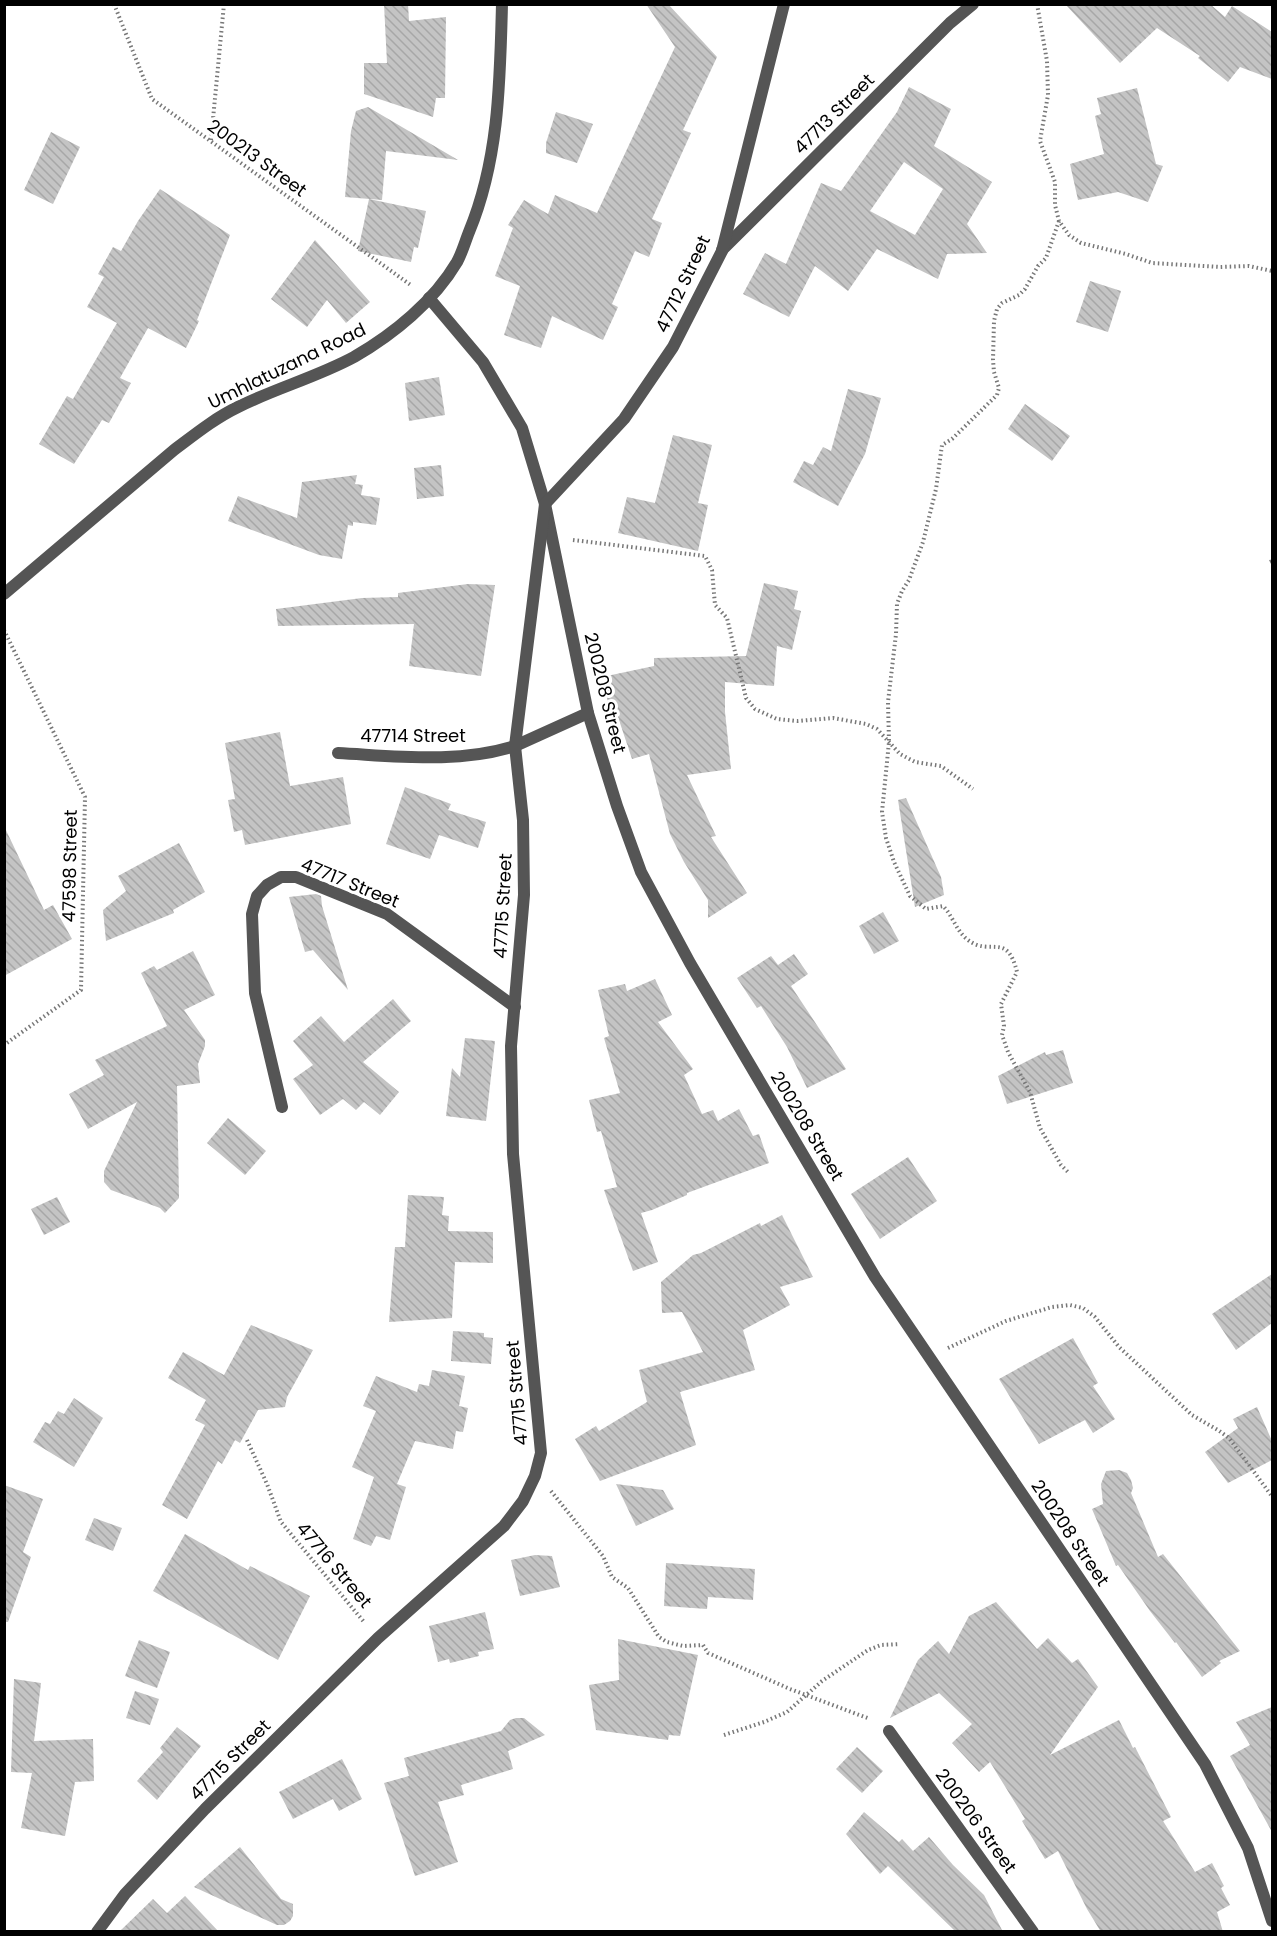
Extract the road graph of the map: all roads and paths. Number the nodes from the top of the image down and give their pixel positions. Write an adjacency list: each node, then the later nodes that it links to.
1 (114, 4): 7 (path, 200213 Street)
2 (224, 4): 7 (path)
3 (501, 4): 11 (street, Umhlatuzana Road)
4 (784, 4): 9 (street, 47712 Street)
5 (974, 4): 9 (street, 47713 Street)
6 (1037, 4): 8 (path)
7 (211, 141): 11 (path, 200213 Street)
8 (1059, 221): 10 (path); 17 (path)
9 (722, 251): 12 (street, 47712 Street)
10 (1272, 271)
11 (429, 298): 12 (street, 200208 Street); 14 (street, Umhlatuzana Road)
12 (545, 504): 13 (street, 200208 Street); 18 (street, 47715 Street)
13 (552, 536): 16 (street, 200208 Street); 17 (path)
14 (4, 594)
15 (4, 630): 22 (path, 47598 Street)
16 (588, 713): 18 (street, 47714 Street); 25 (street, 200208 Street)
17 (889, 742): 20 (path); 24 (path)
18 (515, 746): 19 (street, 47714 Street); 21 (street, 47715 Street)
19 (338, 753)
20 (973, 789)
21 (515, 1007): 23 (street, 47717 Street); 27 (street, 47715 Street)
22 (4, 1045)
23 (282, 1107)
24 (1069, 1173)
25 (929, 1357): 28 (path); 34 (street, 200208 Street)
26 (247, 1440): 29 (path, 47716 Street)
27 (535, 1476): 29 (street, 47715 Street); 31 (path)
28 (1272, 1494)
29 (378, 1638): 35 (street, 47715 Street)
30 (900, 1644): 31 (path)
31 (807, 1695): 32 (path); 33 (path)
32 (889, 1731): 36 (street, 200206 Street)
33 (724, 1735)
34 (1272, 1921)
35 (97, 1932)
36 (1033, 1932)

